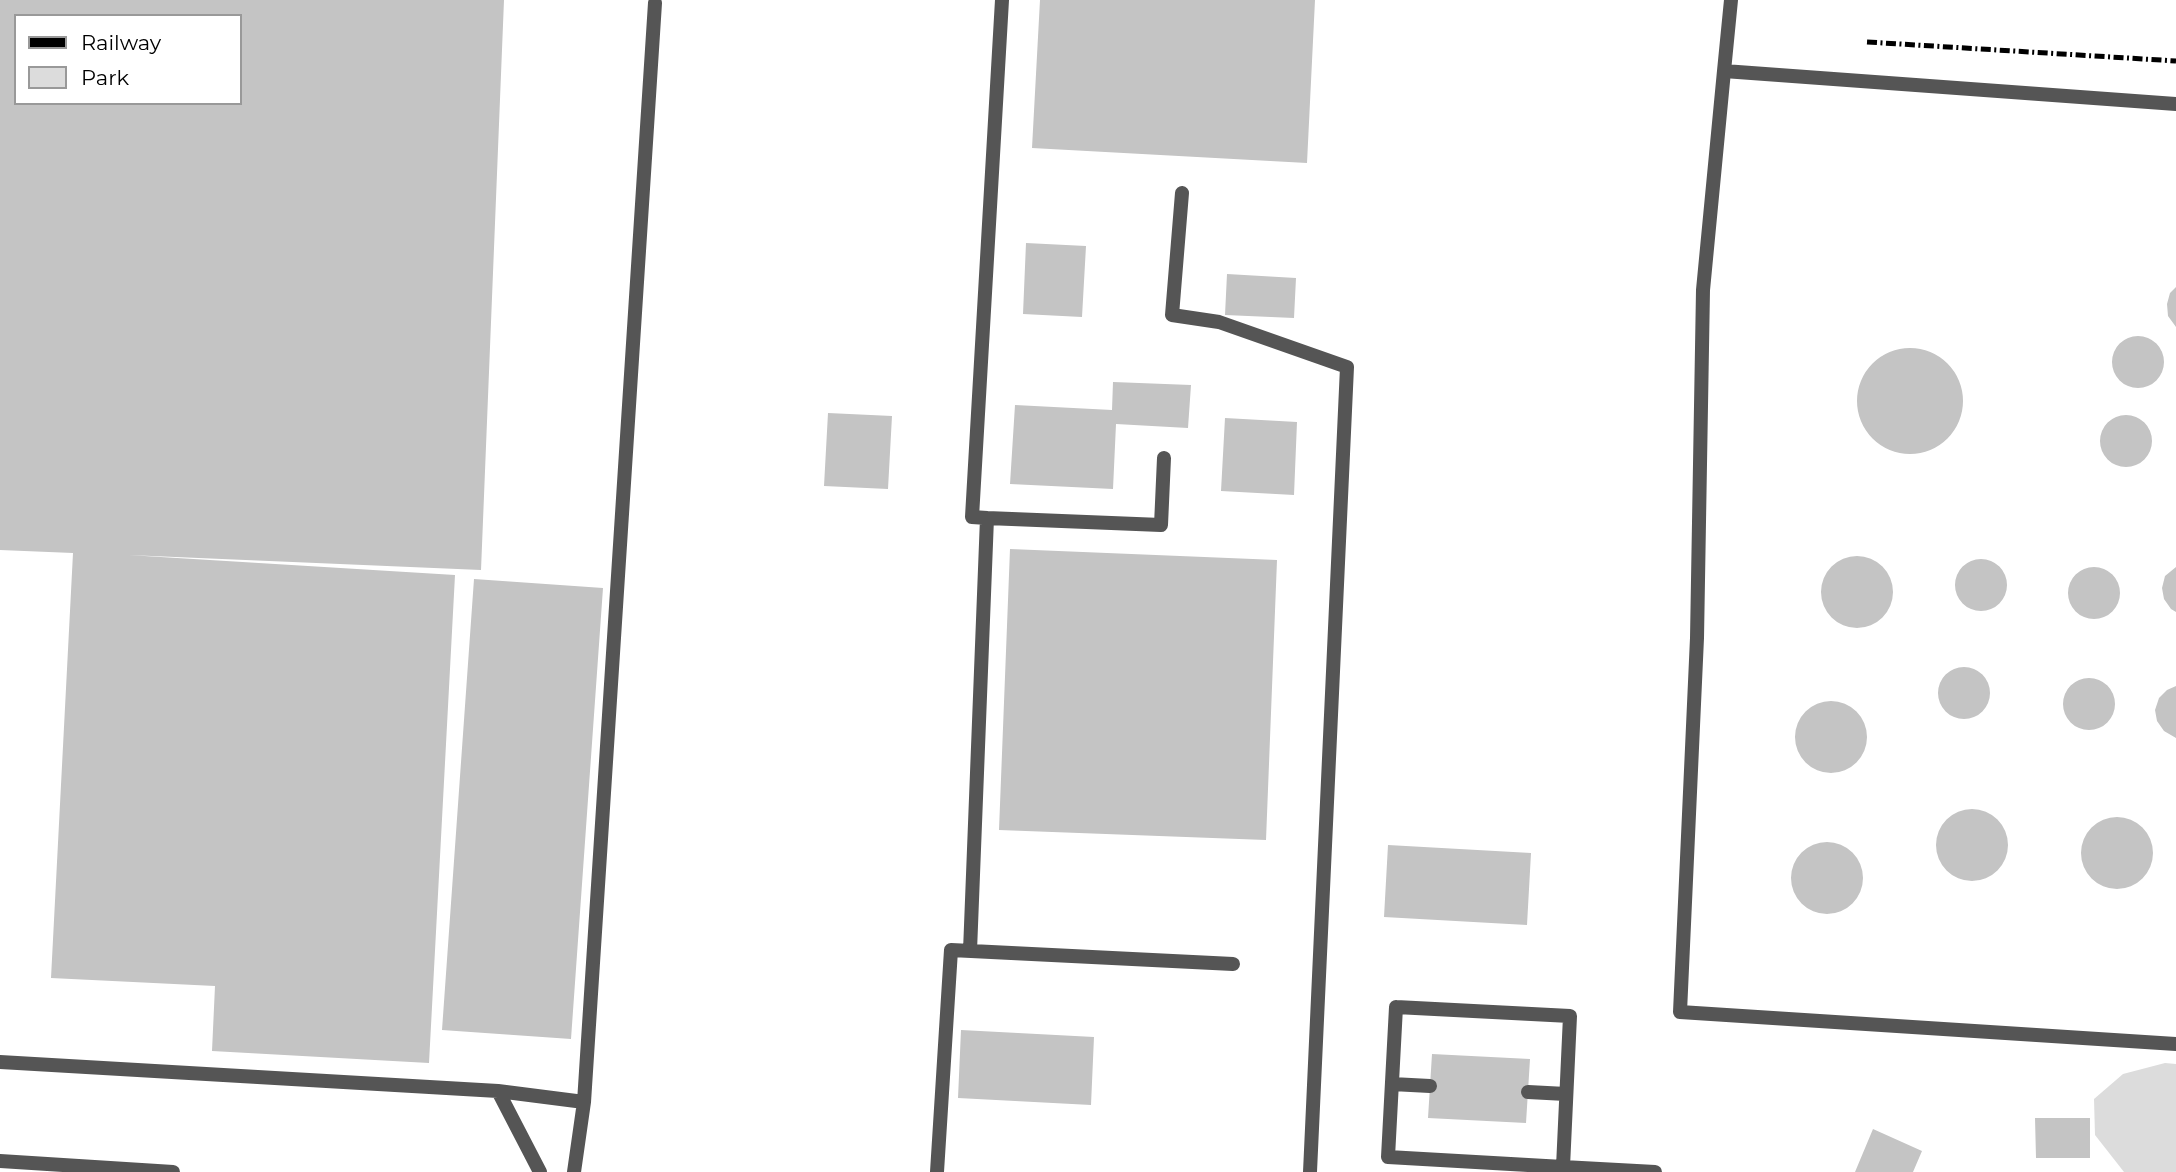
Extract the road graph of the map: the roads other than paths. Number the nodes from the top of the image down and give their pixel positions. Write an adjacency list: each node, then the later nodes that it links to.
1 (1003, 0): 8 (lane)
2 (1731, 0): 4 (lane)
3 (655, 3): 18 (lane)
4 (1724, 71): 5 (lane); 11 (lane)
5 (2176, 104)
6 (1182, 193): 25 (lane)
7 (1164, 458): 8 (lane)
8 (987, 518): 9 (lane)
9 (970, 951): 10 (lane); 24 (lane)
10 (1233, 964)
11 (2176, 1044)
12 (0, 1062): 15 (lane)
13 (1392, 1084): 14 (lane); 17 (lane); 20 (lane)
14 (1430, 1086)
15 (498, 1091): 18 (lane); 22 (lane)
16 (1528, 1092): 17 (lane)
17 (1566, 1094): 20 (lane)
18 (584, 1102): 23 (lane)
19 (0, 1161): 21 (lane)
20 (1563, 1167): 26 (lane)
21 (173, 1172)
22 (540, 1172)
23 (575, 1172)
24 (937, 1172)
25 (1310, 1172)
26 (1655, 1172)

